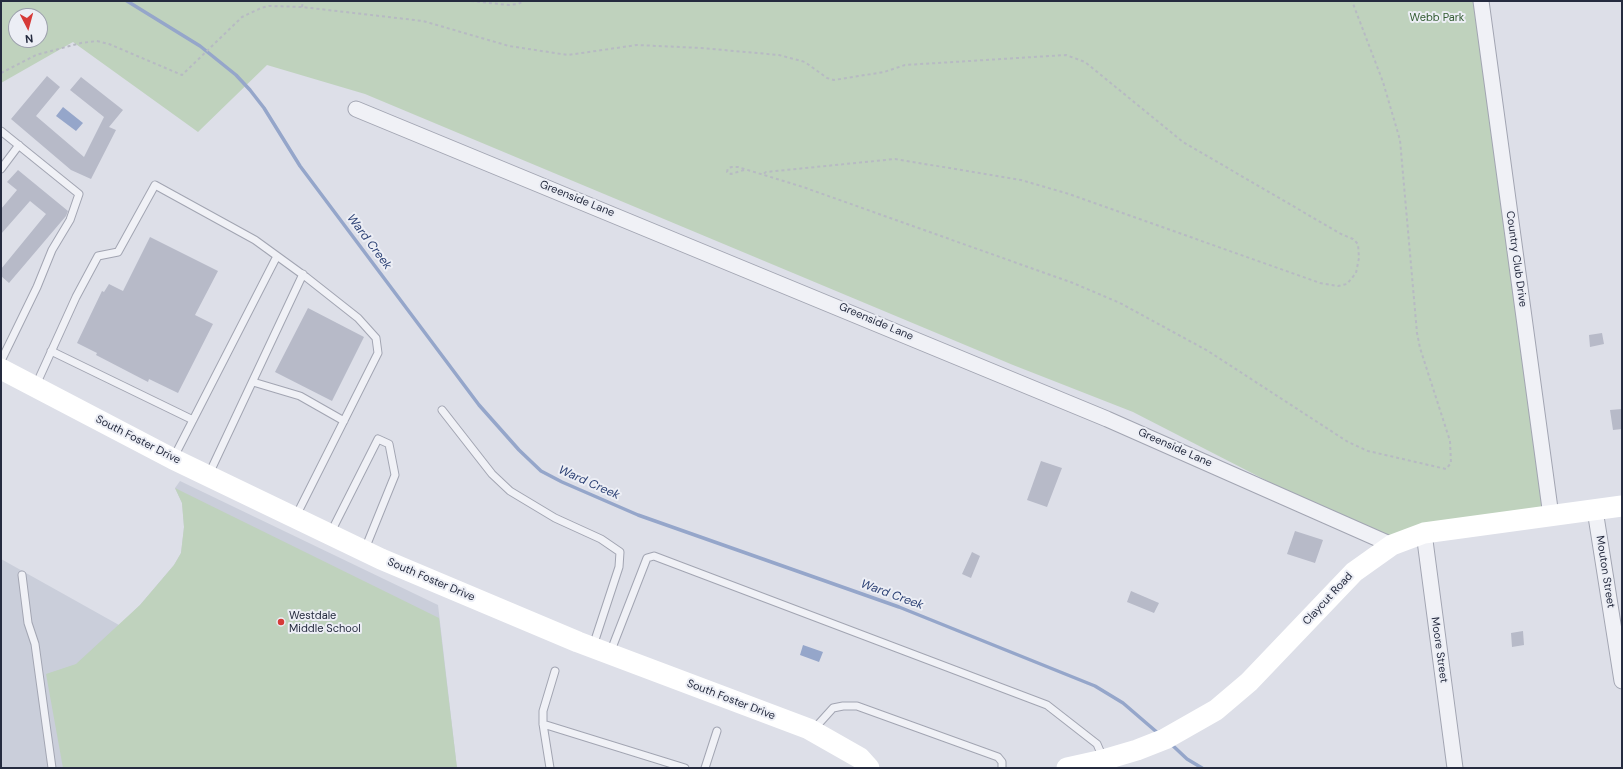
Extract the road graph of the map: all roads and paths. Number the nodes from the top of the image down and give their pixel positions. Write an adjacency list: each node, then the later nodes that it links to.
1 (303, 1): 6 (path)
2 (471, 1): 3 (path)
3 (524, 1)
4 (1352, 1): 13 (path)
5 (1481, 1): 28 (street, Country Club Drive)
6 (302, 6): 7 (path); 13 (path)
7 (1, 73)
8 (356, 108): 32 (street, Greenside Lane)
9 (1, 131): 10 (lane)
10 (19, 145): 11 (lane); 17 (lane)
11 (1, 169)
12 (744, 170): 12 (path); 13 (path)
13 (762, 175)
14 (277, 256): 15 (lane); 16 (lane); 22 (lane)
15 (303, 274): 19 (lane); 23 (lane)
16 (51, 351): 20 (lane); 22 (lane)
17 (1, 360)
18 (1, 369): 20 (street, South Foster Drive)
19 (253, 382): 23 (lane); 25 (lane)
20 (35, 387): 24 (street, South Foster Drive)
21 (442, 410): 35 (lane)
22 (193, 420): 24 (lane)
23 (344, 421): 29 (lane)
24 (173, 459): 25 (street, South Foster Drive)
25 (208, 476): 29 (street, South Foster Drive)
26 (1622, 506): 27 (street, Claycut Road)
27 (1595, 510): 28 (street, Claycut Road); 37 (street, Mouton Street)
28 (1551, 516): 30 (street, Claycut Road)
29 (295, 517): 31 (street, South Foster Drive)
30 (1424, 533): 32 (street, Claycut Road); 49 (street, Moore Street)
31 (330, 534): 33 (street, South Foster Drive); 33 (lane)
32 (1392, 545): 41 (street, Claycut Road)
33 (364, 551): 35 (street, South Foster Drive)
34 (22, 576): 42 (lane)
35 (601, 651): 40 (street, South Foster Drive); 41 (lane)
36 (555, 671): 38 (lane)
37 (1622, 681)
38 (543, 724): 43 (lane); 44 (lane)
39 (717, 731): 45 (lane)
40 (812, 731): 46 (street, South Foster Drive); 47 (lane)
41 (1099, 763): 48 (street, Claycut Road)
42 (52, 768)
43 (550, 768)
44 (685, 768)
45 (704, 768)
46 (869, 768)
47 (1002, 768)
48 (1067, 768)
49 (1455, 768)

